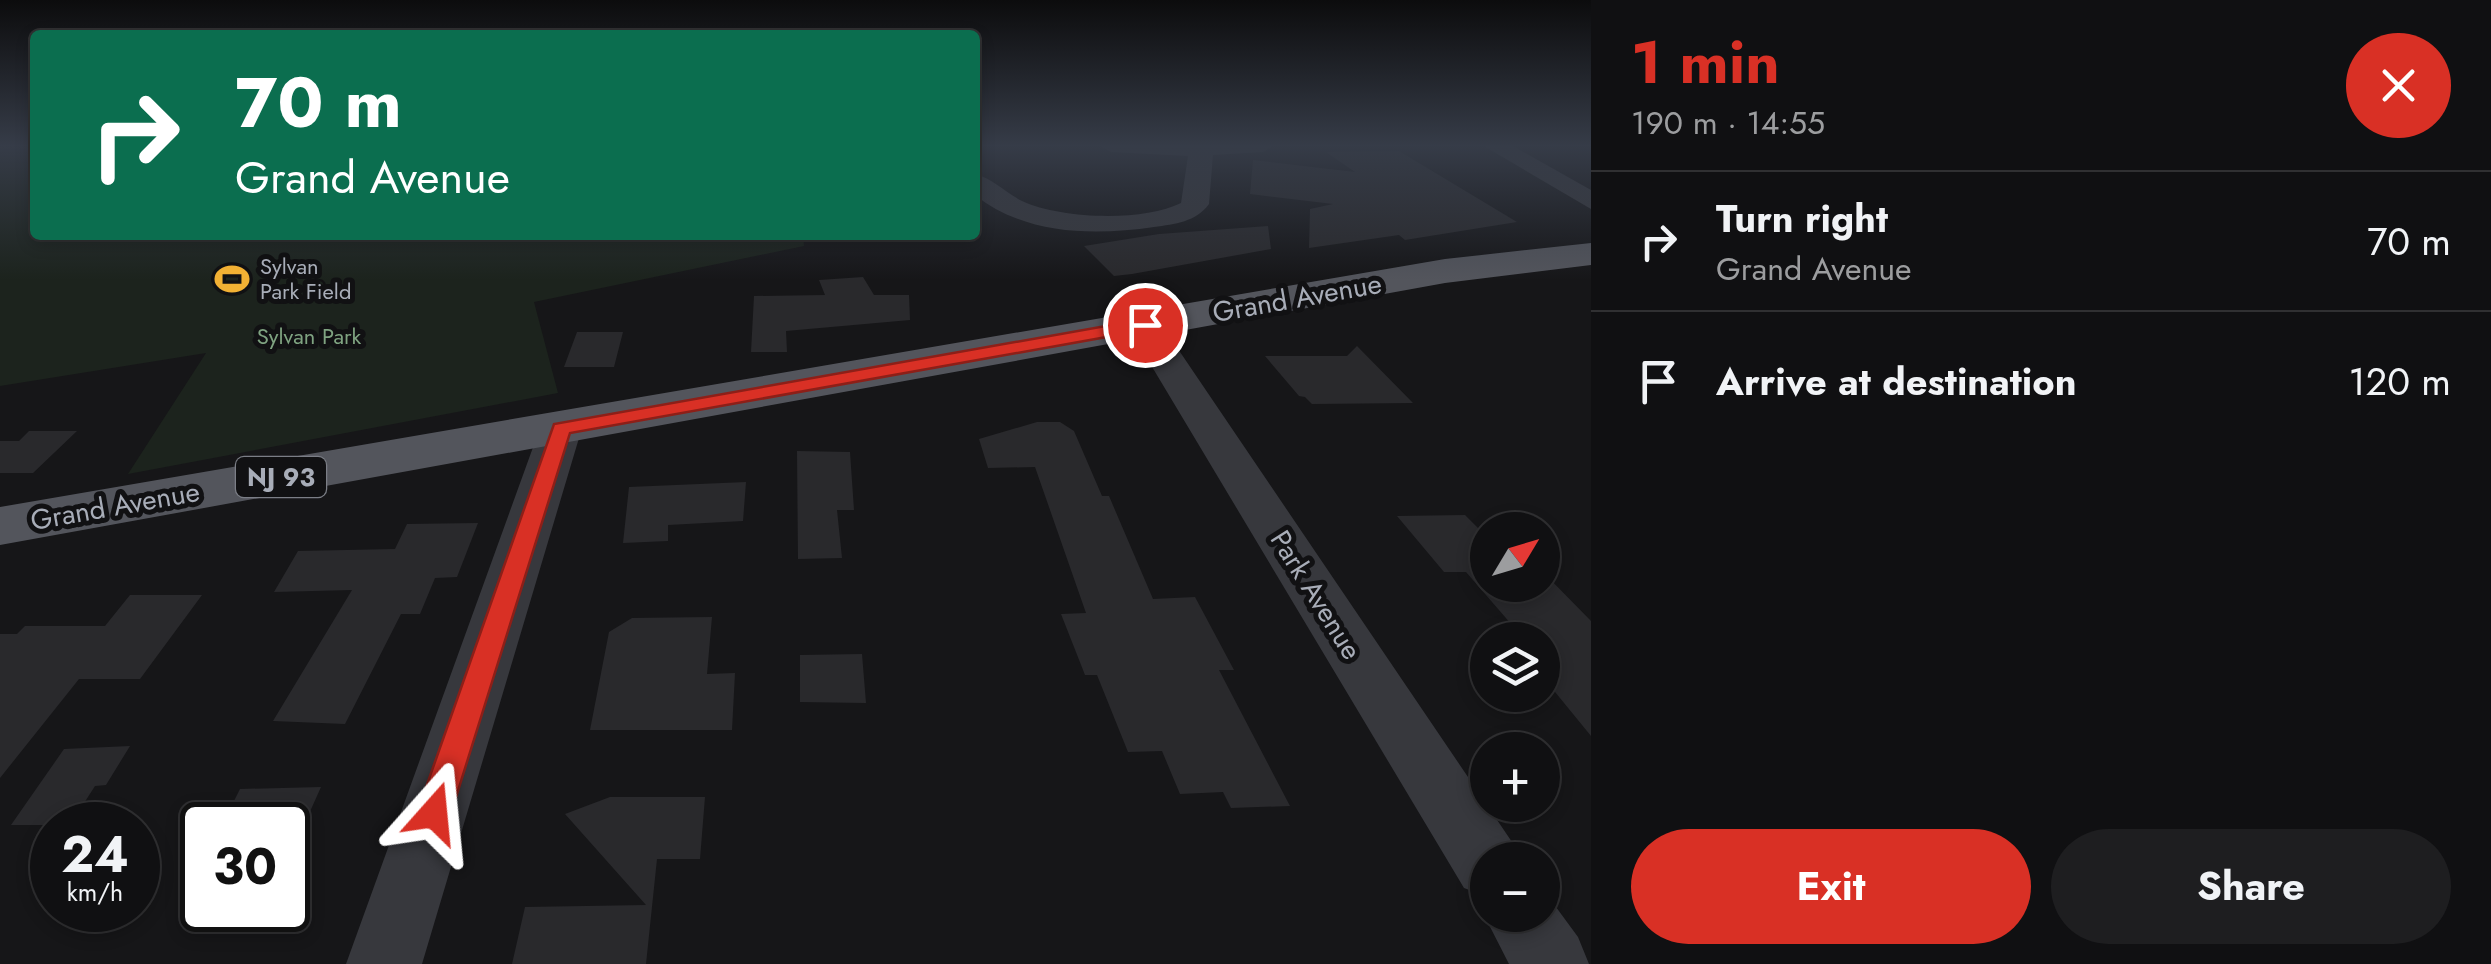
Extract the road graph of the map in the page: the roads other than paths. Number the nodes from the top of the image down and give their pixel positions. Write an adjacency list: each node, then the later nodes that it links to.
1 (987, 190): 2 (street)
2 (1196, 190)
3 (1591, 254): 4 (main road, Grand Avenue / NJ 93)
4 (1145, 325): 5 (main road, Grand Avenue / NJ 93); 7 (street, Park Avenue)
5 (561, 428): 6 (main road, Grand Avenue / NJ 93); 9 (street)
6 (5, 529)
7 (1474, 842)
8 (1531, 932): 10 (street)
9 (384, 964)
10 (1551, 964)

